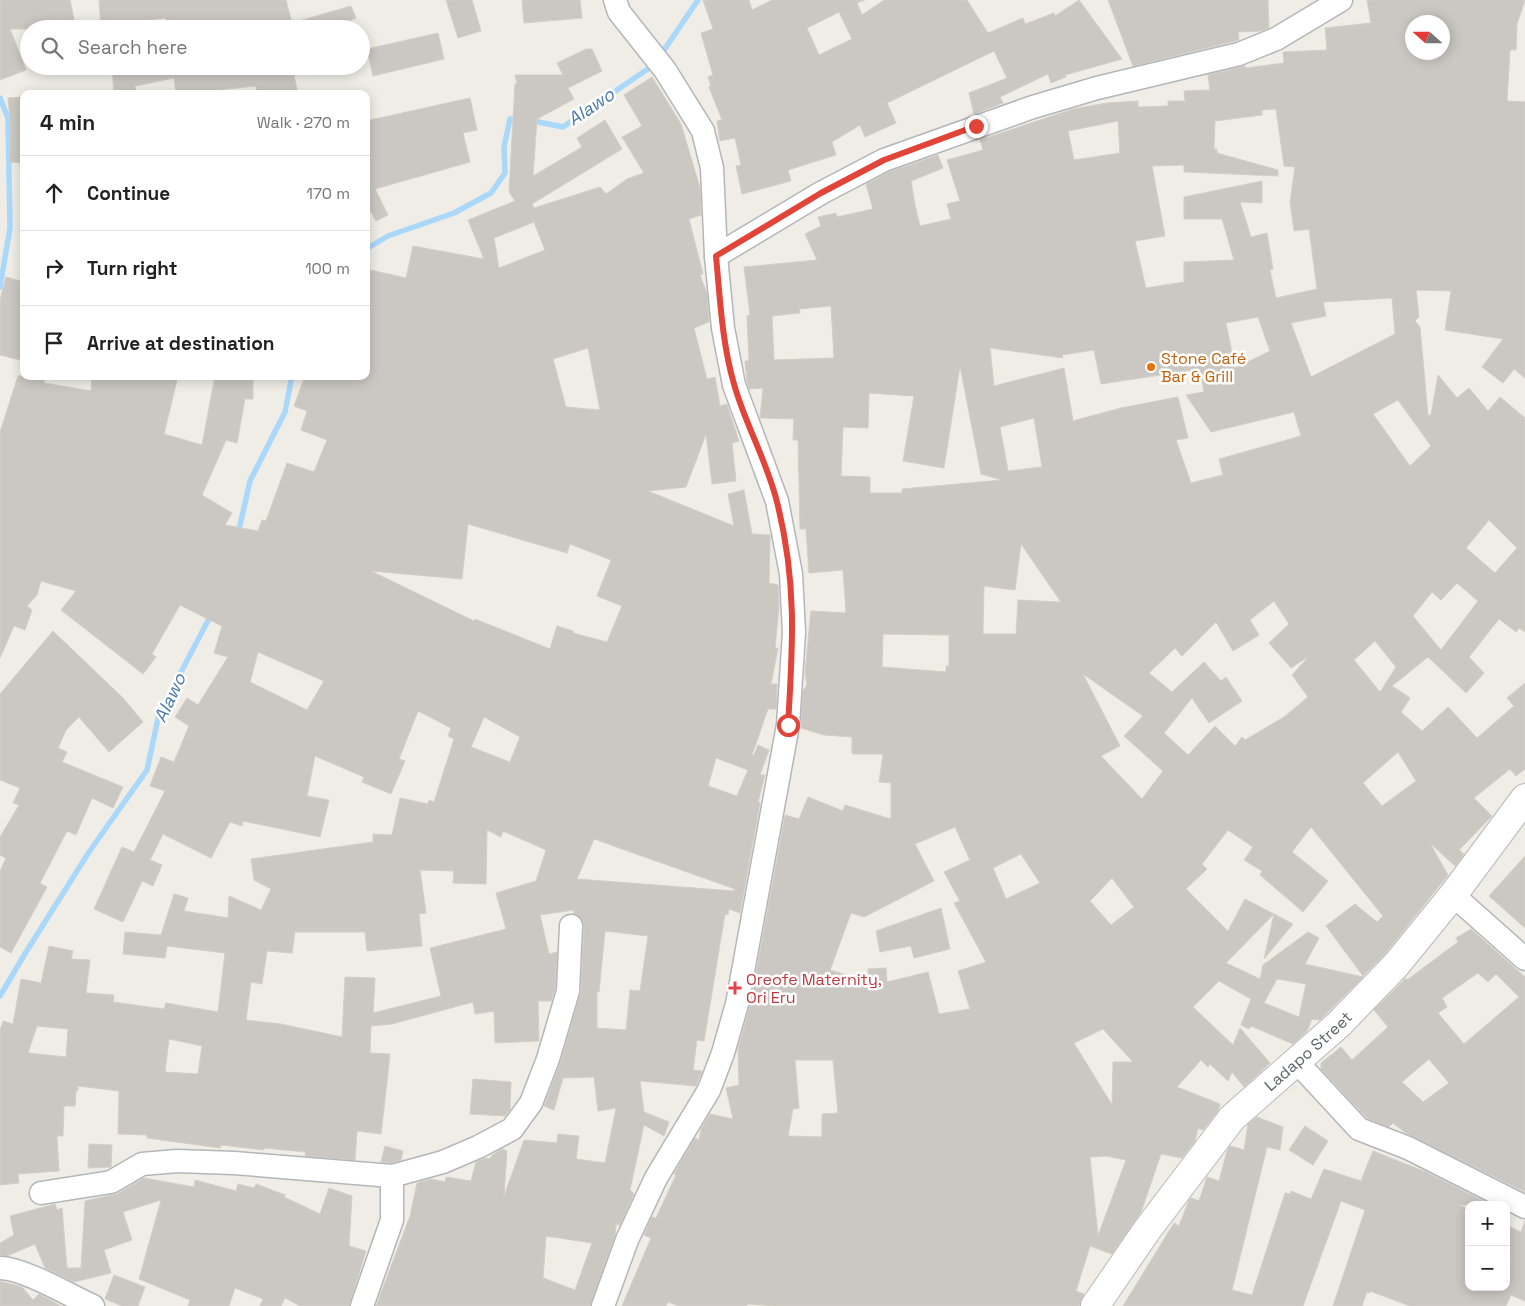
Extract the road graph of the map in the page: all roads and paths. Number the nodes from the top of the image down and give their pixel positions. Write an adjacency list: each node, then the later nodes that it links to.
1 (615, 0): 3 (street)
2 (1340, 0): 3 (street)
3 (716, 256): 15 (street)
4 (1525, 798): 5 (main road, Ladapo Street)
5 (1453, 895): 7 (street); 8 (main road, Ladapo Street)
6 (571, 926): 9 (street)
7 (1525, 959)
8 (1296, 1061): 11 (street); 16 (main road, Ladapo Street)
9 (392, 1176): 10 (street); 14 (street)
10 (41, 1193)
11 (1525, 1207)
12 (0, 1268): 13 (street)
13 (94, 1306)
14 (362, 1306)
15 (603, 1306)
16 (1095, 1306)

